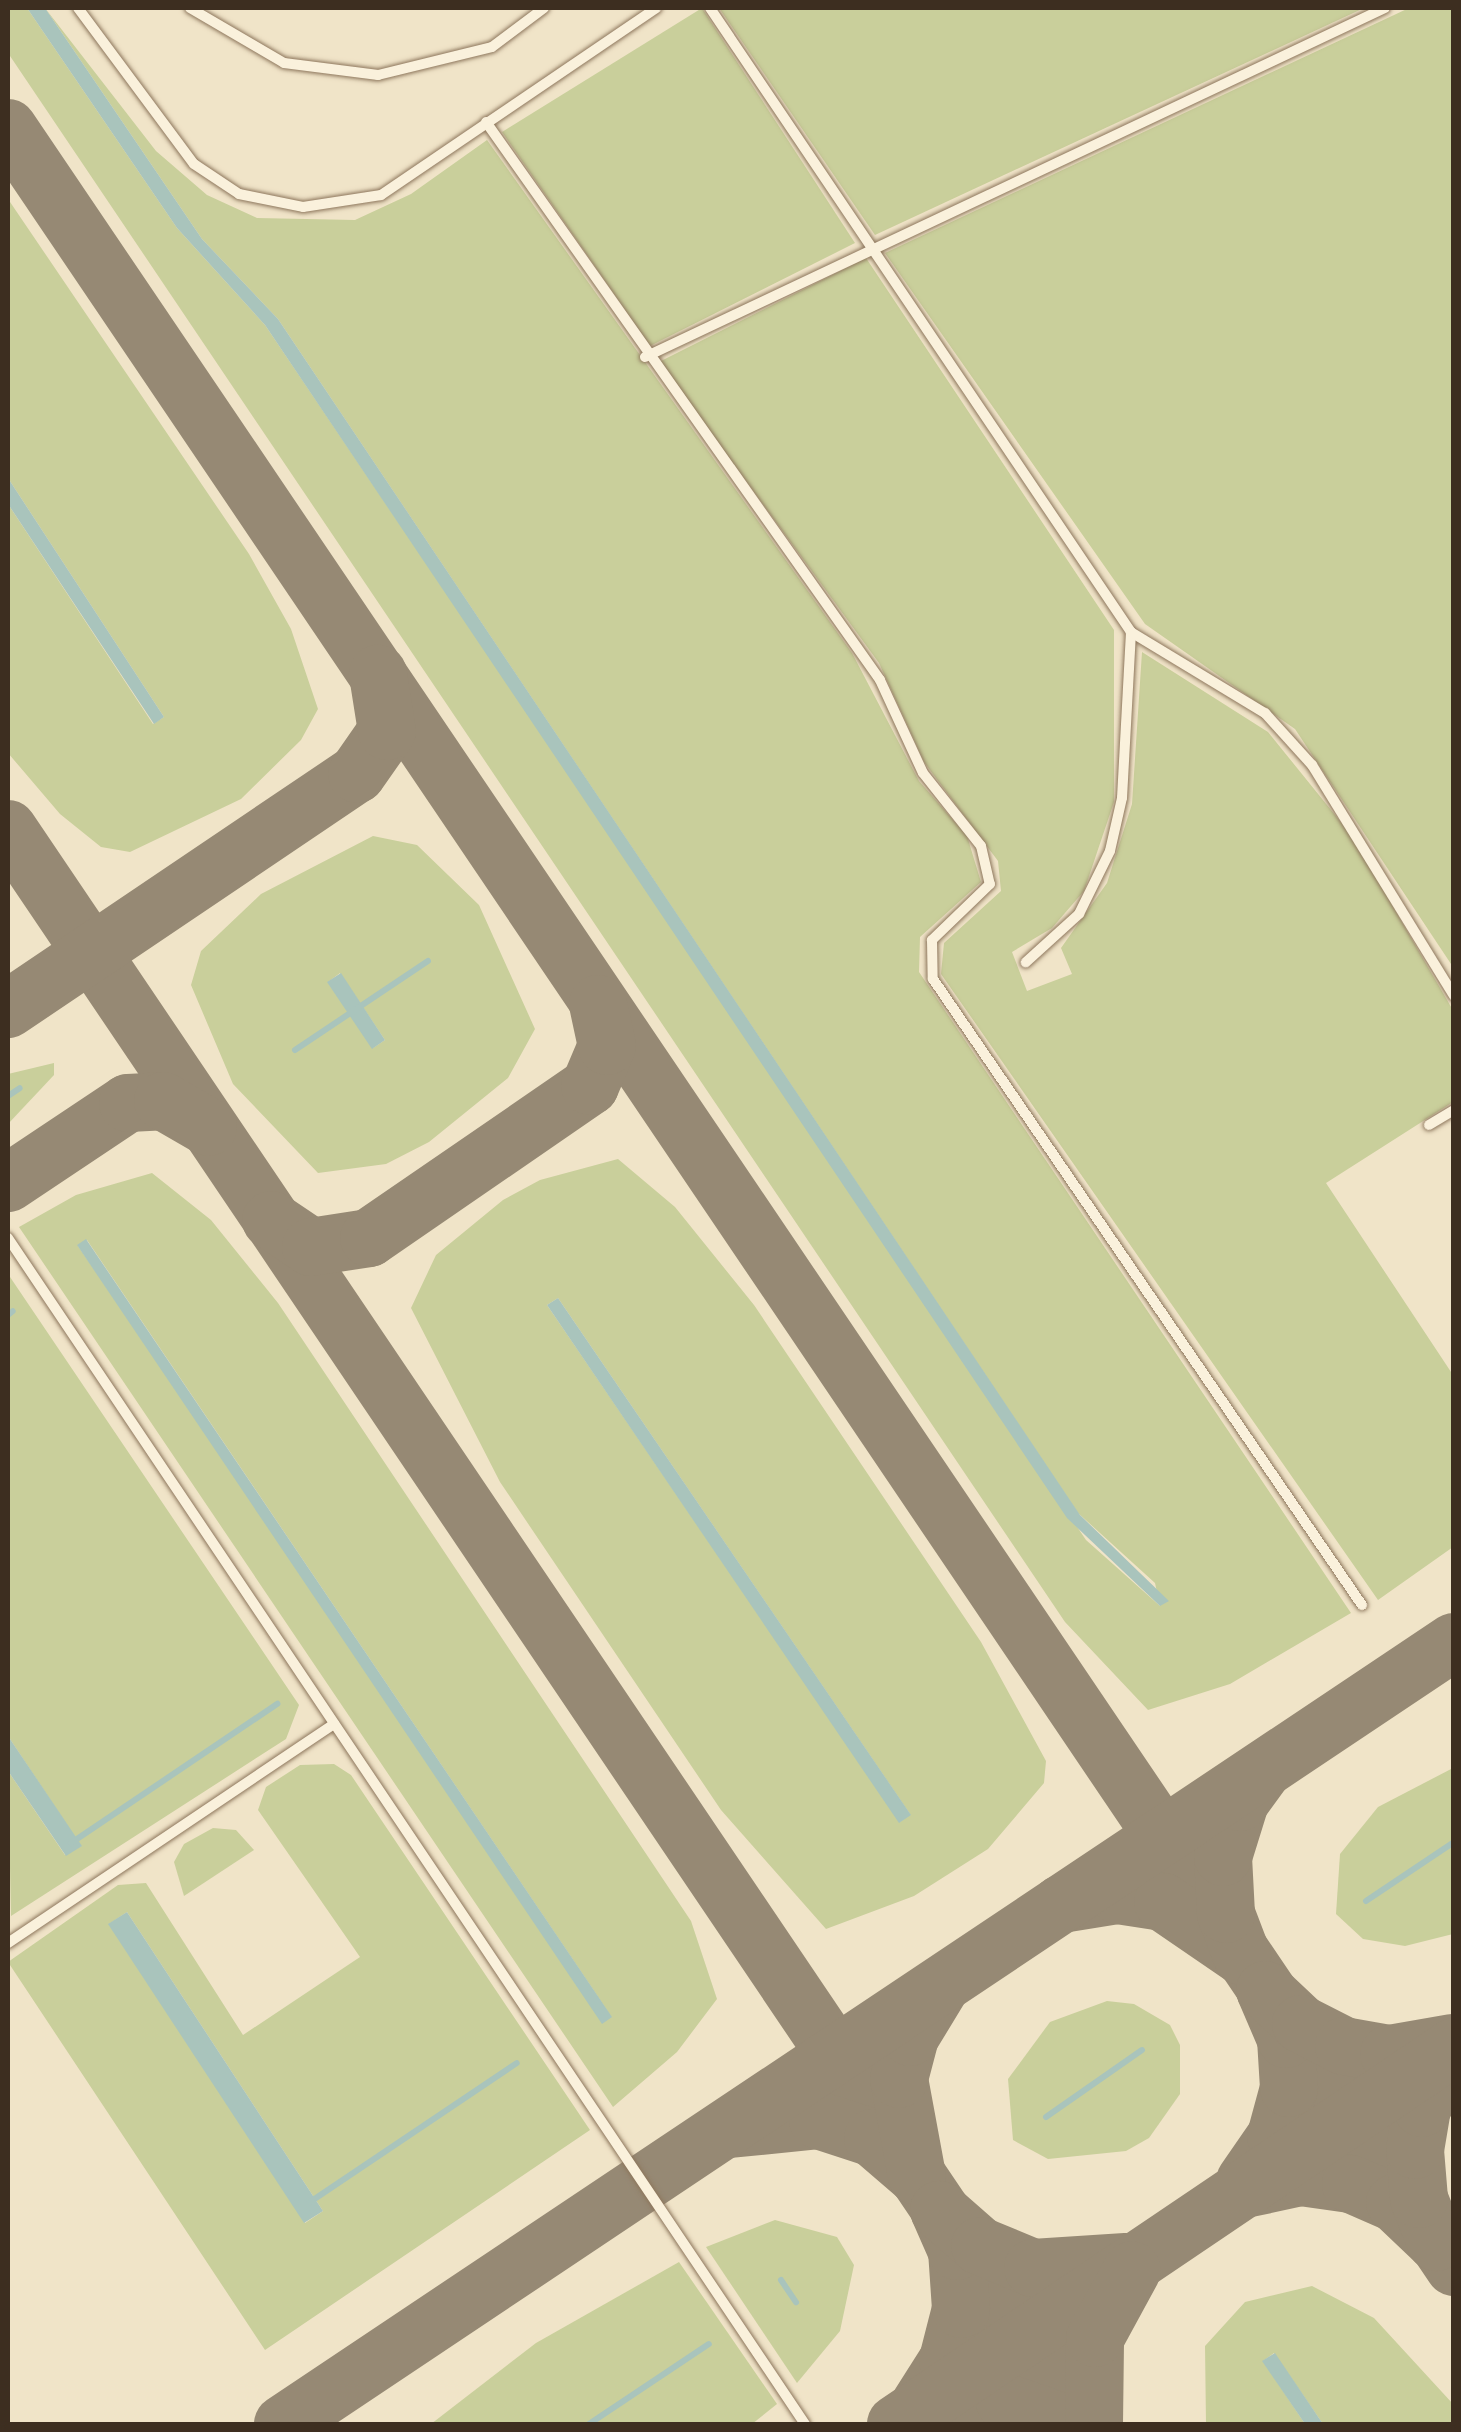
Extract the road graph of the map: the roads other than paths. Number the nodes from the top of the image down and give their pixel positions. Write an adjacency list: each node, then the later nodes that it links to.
1 (78, 8): 7 (lane)
2 (190, 8): 3 (lane)
3 (544, 8)
4 (656, 8): 7 (lane)
5 (710, 8): 8 (lane)
6 (1386, 8): 8 (lane)
7 (486, 122): 9 (lane)
8 (870, 246): 9 (lane); 10 (lane)
9 (645, 357): 16 (lane)
10 (1131, 632): 11 (lane); 12 (lane)
11 (1026, 962)
12 (1454, 996)
13 (1454, 1110): 14 (lane)
14 (1429, 1126)
15 (8, 1238): 17 (lane)
16 (1362, 1605)
17 (334, 1724): 18 (lane); 19 (lane)
18 (8, 1942)
19 (805, 2424)

